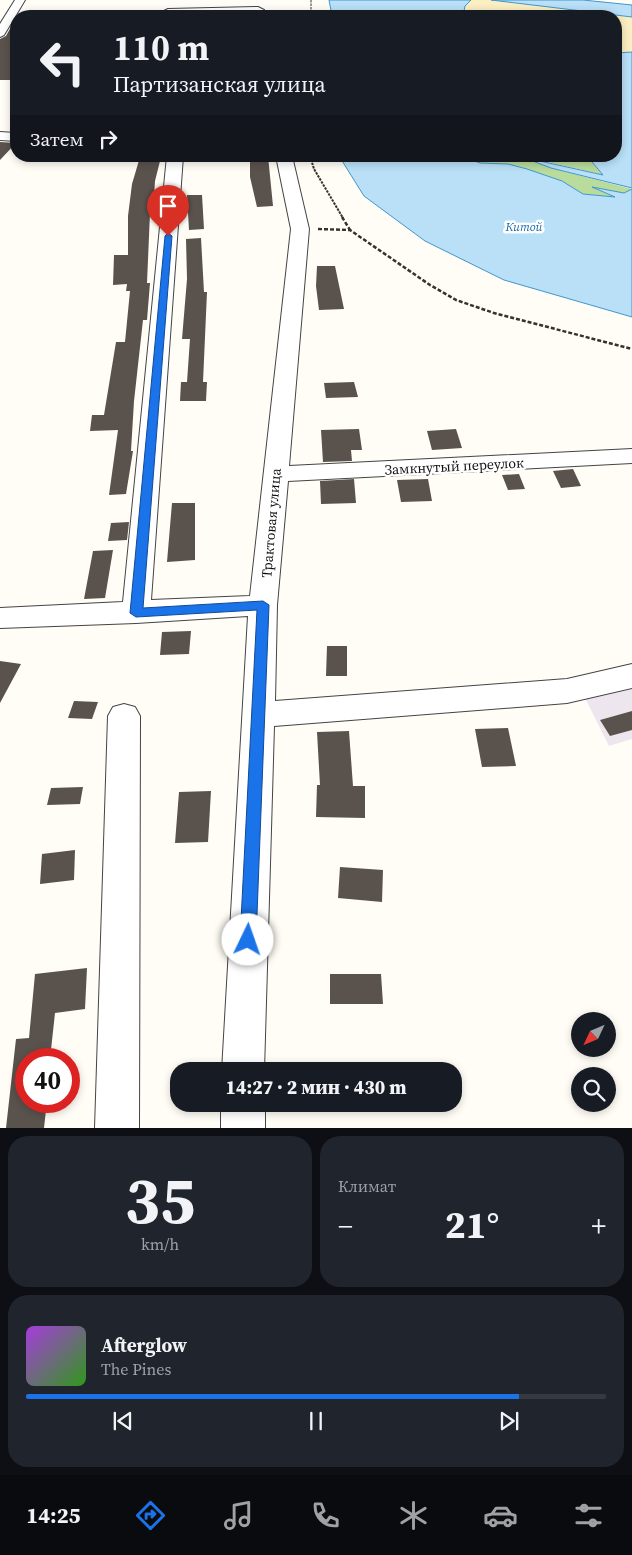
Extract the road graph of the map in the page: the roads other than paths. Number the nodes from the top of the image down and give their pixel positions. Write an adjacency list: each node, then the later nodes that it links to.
1 (10, 16): 2 (street)
2 (0, 33)
3 (174, 162): 8 (street)
4 (285, 162): 6 (street, Трактовая улица)
5 (632, 456): 6 (street, Замкнутый переулок)
6 (275, 474): 7 (street, Трактовая улица)
7 (263, 605): 8 (street); 11 (street, Трактовая улица)
8 (136, 613): 9 (street)
9 (0, 618)
10 (632, 676): 11 (street)
11 (259, 715): 13 (street, Трактовая улица)
12 (124, 716): 15 (street)
13 (244, 1062)
14 (243, 1112): 16 (street)
15 (117, 1128)
16 (242, 1128)

